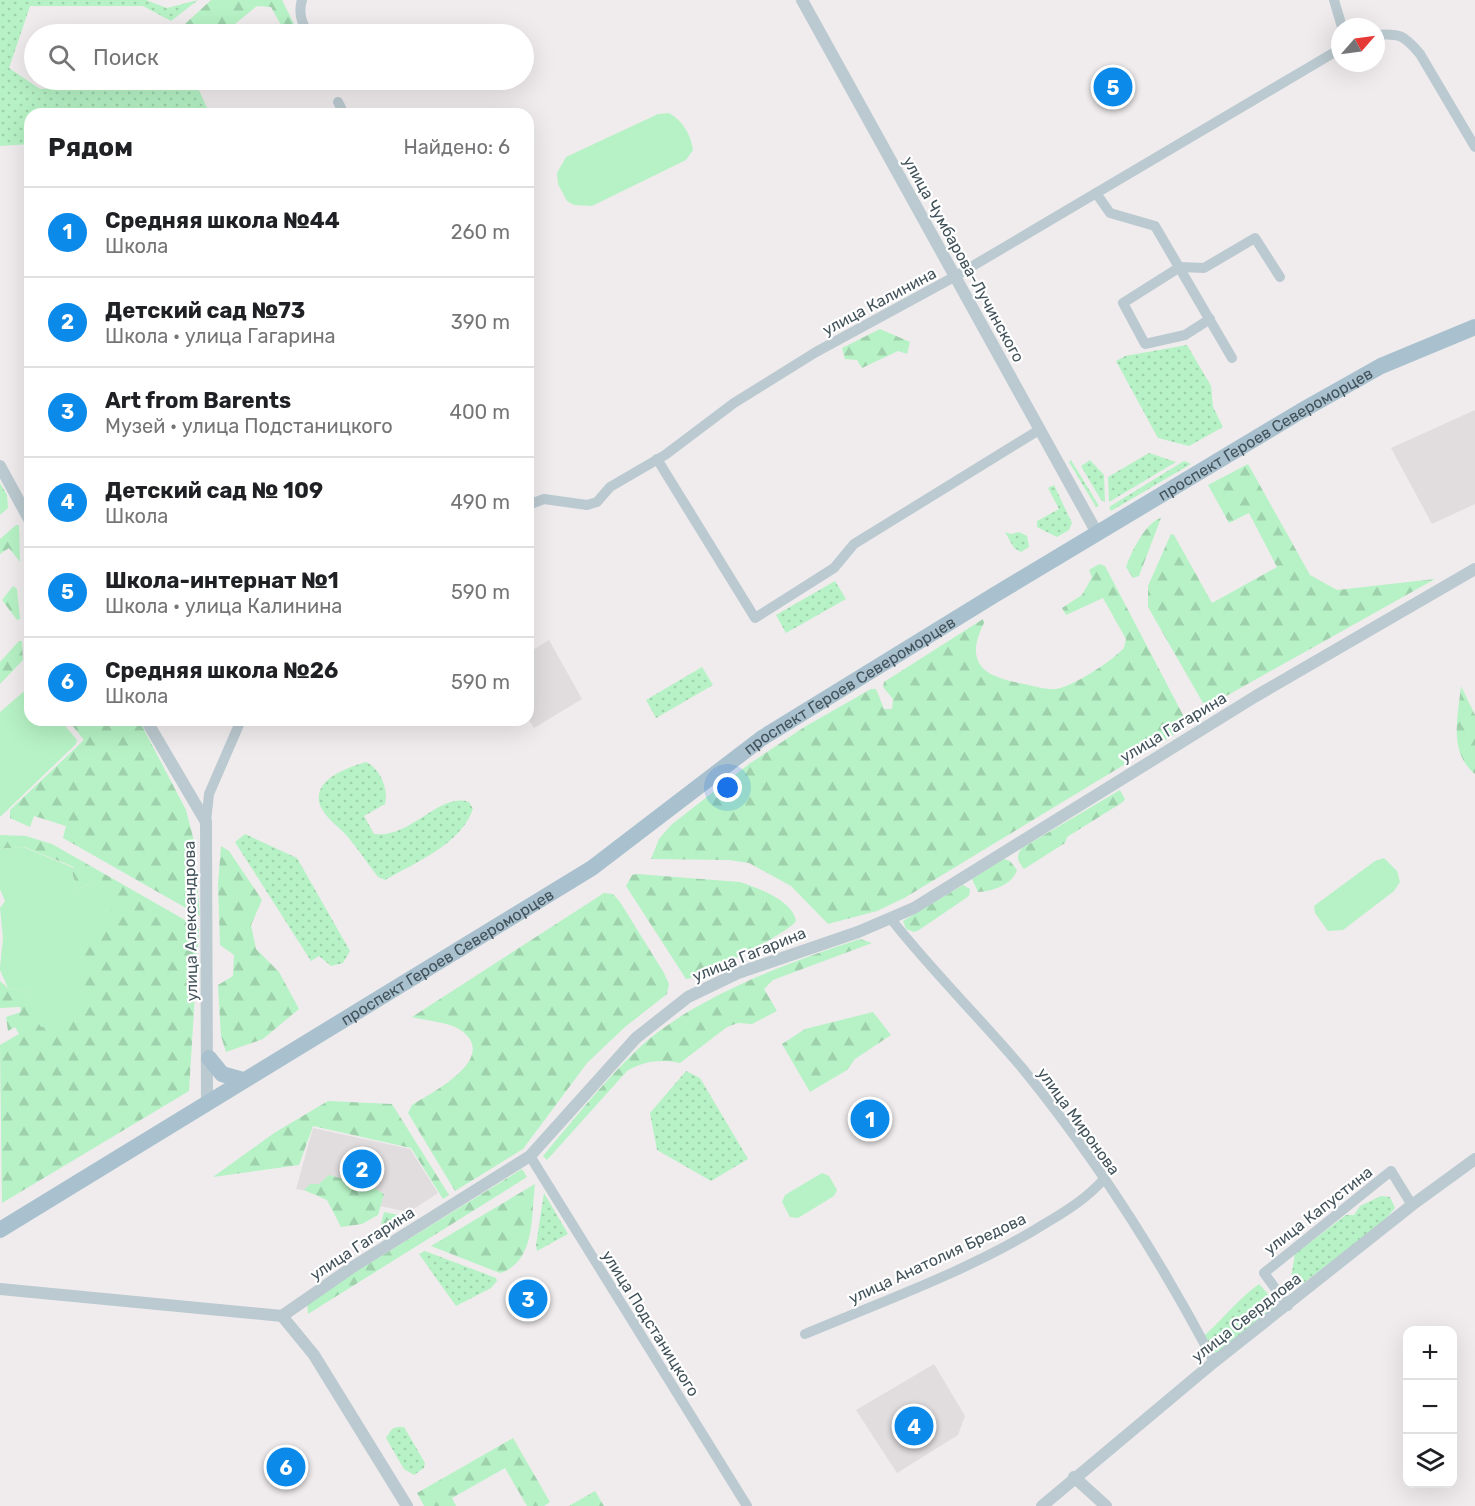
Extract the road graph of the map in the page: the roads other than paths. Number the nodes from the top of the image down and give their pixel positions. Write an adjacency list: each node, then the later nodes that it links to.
1 (302, 0): 5 (street)
2 (802, 0): 14 (street, улица Чумбарова-Лучинского)
3 (1334, 0): 4 (street)
4 (1339, 18)
5 (303, 24)
6 (1385, 34): 10 (street)
7 (1331, 54): 11 (street, улица Калинина)
8 (338, 102): 9 (street)
9 (341, 108)
10 (1475, 147)
11 (1096, 193): 12 (street); 14 (street, улица Калинина)
12 (1180, 267): 13 (street); 15 (street); 15 (street)
13 (1280, 277)
14 (954, 278): 18 (street, улица Чумбарова-Лучинского); 19 (street, улица Калинина)
15 (1210, 319): 17 (street)
16 (1475, 327): 23 (main road, проспект Героев Североморцев)
17 (1232, 358)
18 (1039, 430): 19 (street); 23 (street, улица Чумбарова-Лучинского)
19 (657, 459): 21 (street, улица Калинина)
20 (0, 466): 22 (street)
21 (534, 503)
22 (24, 510)
23 (1097, 533): 30 (main road, проспект Героев Североморцев)
24 (1475, 569): 28 (street, улица Гагарина)
25 (150, 726): 27 (street, улица Александрова)
26 (238, 726): 27 (street)
27 (206, 822): 29 (street, улица Александрова)
28 (891, 919): 32 (street, улица Гагарина); 34 (street, улица Миронова)
29 (209, 1058): 30 (main road); 31 (street, улица Александрова)
30 (243, 1080): 31 (main road, проспект Героев Североморцев)
31 (207, 1101): 36 (main road, проспект Героев Североморцев)
32 (530, 1155): 39 (street, улица Гагарина); 44 (street, улица Подстаницкого)
33 (1475, 1159): 35 (street, улица Свердлова)
34 (1104, 1179): 40 (street, улица Анатолия Бредова); 41 (street, улица Миронова)
35 (1412, 1205): 38 (street, улица Свердлова); 38 (street, улица Капустина)
36 (0, 1230)
37 (0, 1287): 39 (street)
38 (1288, 1306): 41 (street, улица Свердлова)
39 (282, 1316): 43 (street)
40 (805, 1334)
41 (1214, 1362): 42 (street, улица Свердлова)
42 (1074, 1477): 45 (street, улица Свердлова); 46 (street)
43 (407, 1506)
44 (747, 1506)
45 (1042, 1506)
46 (1106, 1506)

